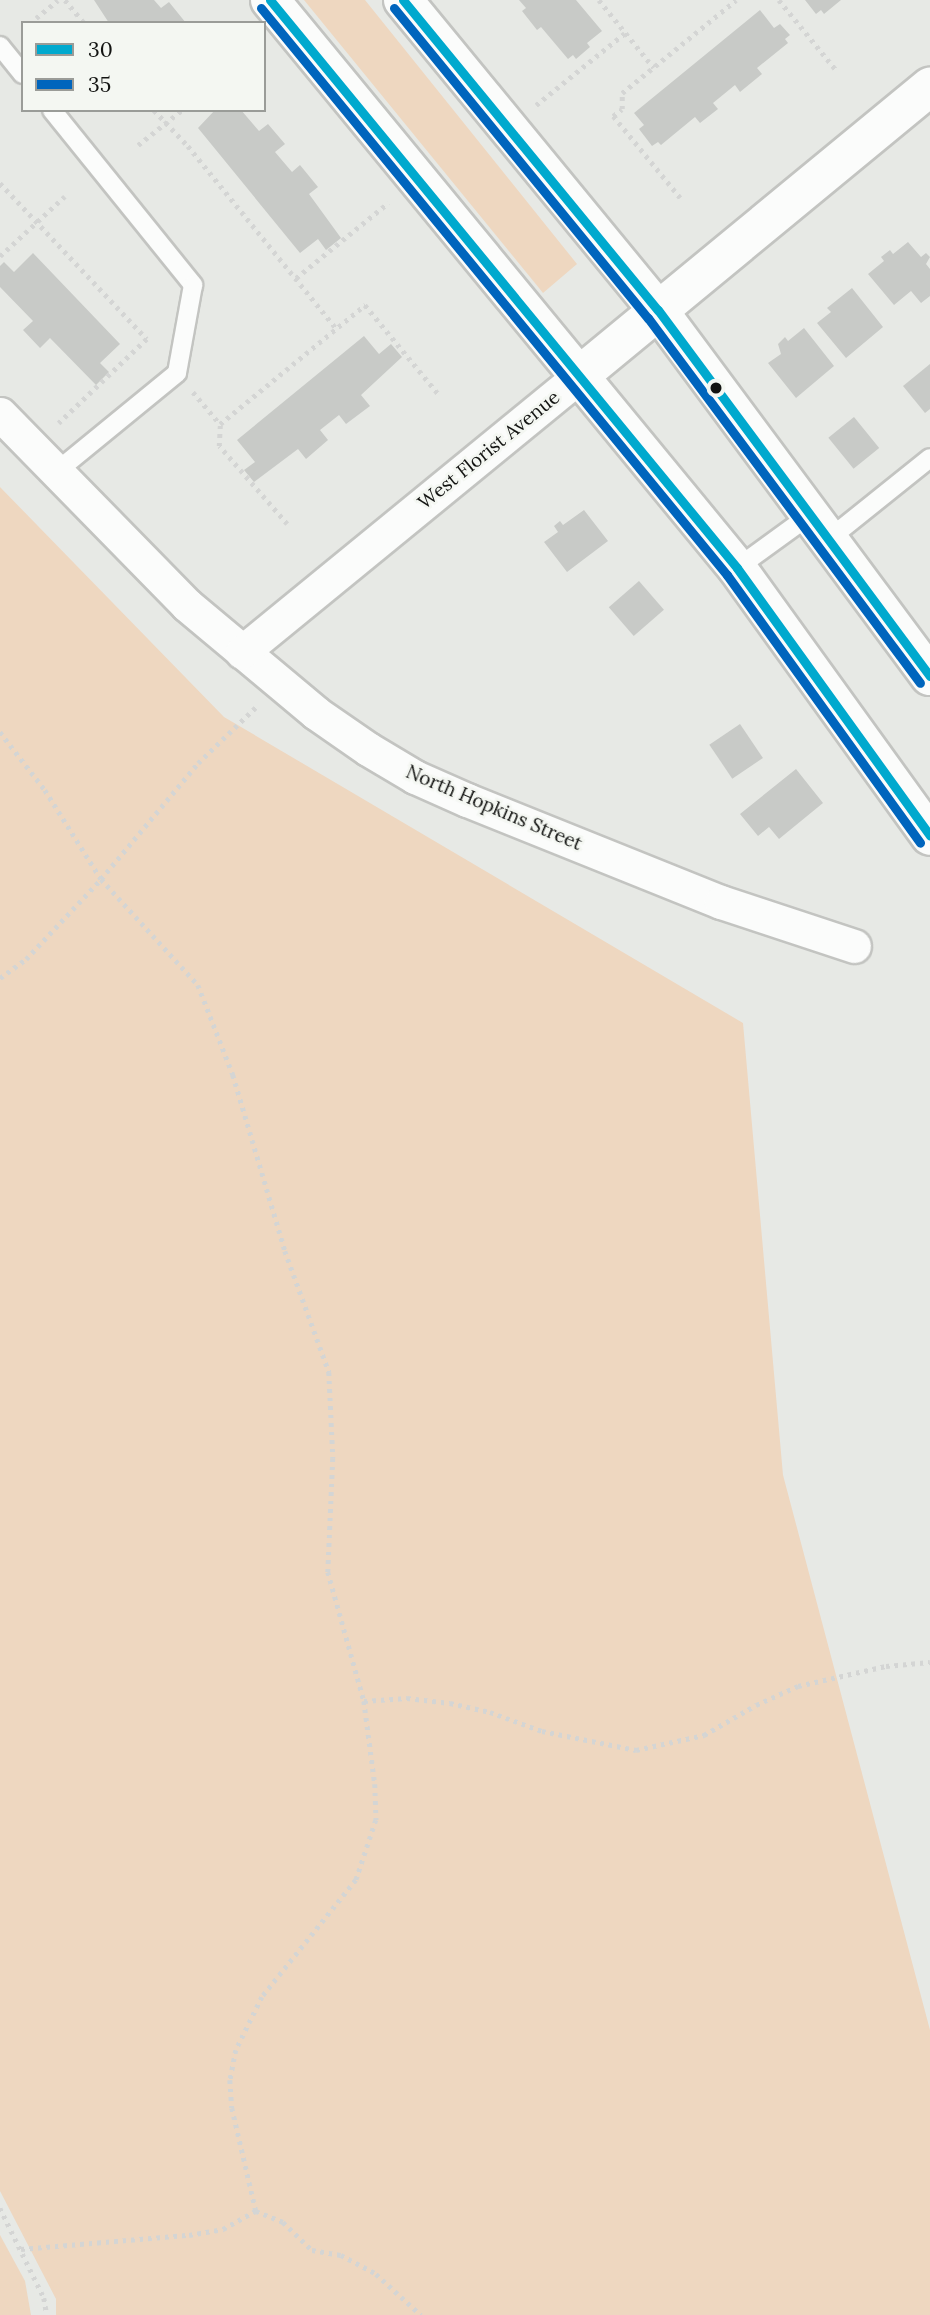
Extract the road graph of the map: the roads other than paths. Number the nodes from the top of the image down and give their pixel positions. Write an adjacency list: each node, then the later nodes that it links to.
1 (270, 0): 8 (main road)
2 (403, 0): 7 (main road)
3 (0, 46): 4 (lane)
4 (21, 72)
5 (930, 87): 7 (main road, West Florist Avenue)
6 (54, 112): 11 (lane)
7 (658, 310): 8 (main road, West Florist Avenue); 12 (main road)
8 (579, 376): 13 (main road); 14 (street, West Florist Avenue)
9 (0, 414): 11 (street, North Hopkins Street)
10 (930, 458): 12 (lane)
11 (56, 472): 14 (street, North Hopkins Street)
12 (820, 527): 13 (lane); 15 (main road)
13 (737, 568): 16 (main road)
14 (243, 652): 17 (street, North Hopkins Street)
15 (930, 676)
16 (930, 836)
17 (854, 946)

